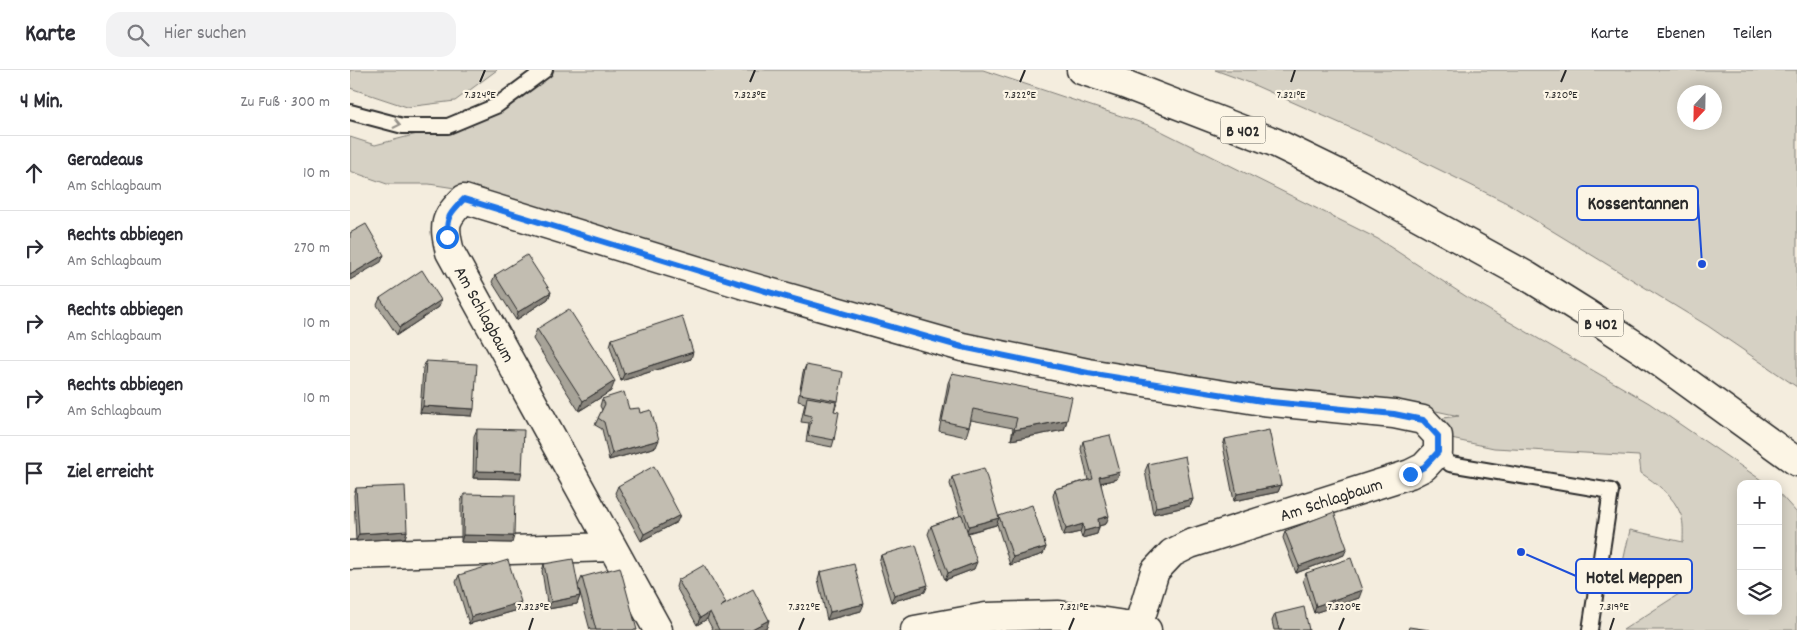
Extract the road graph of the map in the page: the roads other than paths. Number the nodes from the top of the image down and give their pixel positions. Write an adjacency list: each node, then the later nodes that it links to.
1 (545, 70): 3 (lane, one-way to 1)
2 (1081, 70): 5 (street, B 402)
3 (350, 112)
4 (1438, 452): 6 (street, Am Schlagbaum); 8 (street, Am Schlagbaum); 11 (lane)
5 (1797, 462)
6 (612, 547): 7 (street); 9 (street, Am Schlagbaum)
7 (350, 554)
8 (1142, 628): 10 (street)
9 (658, 630)
10 (915, 630)
11 (1590, 630)

